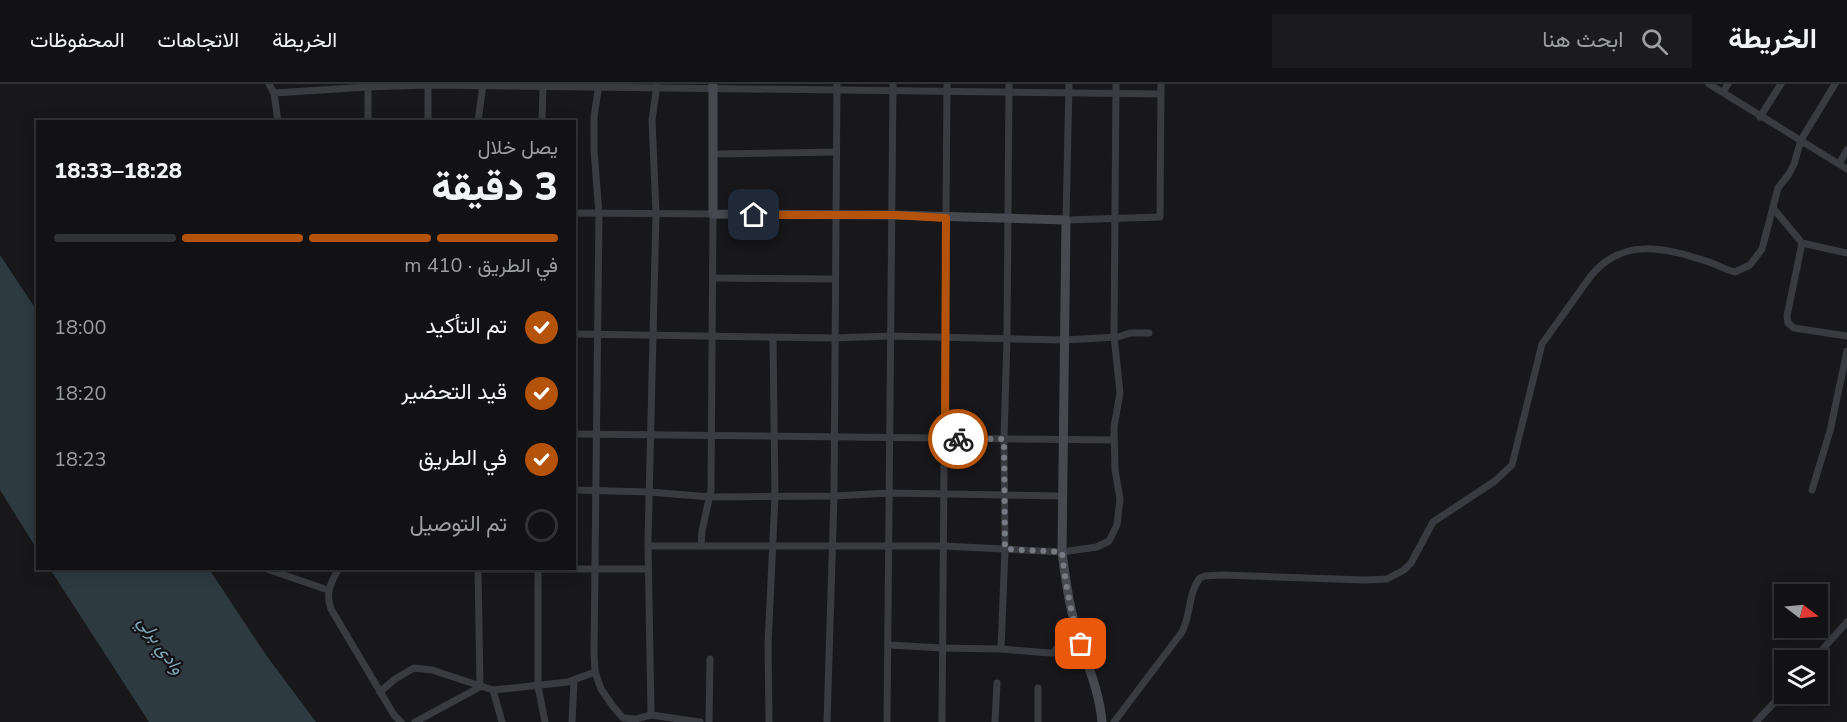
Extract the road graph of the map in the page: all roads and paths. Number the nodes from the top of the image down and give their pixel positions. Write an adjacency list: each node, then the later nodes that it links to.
1 (269, 84): 21 (street)
2 (1010, 84): 22 (street)
3 (1069, 84): 23 (street)
4 (1116, 84): 24 (street)
5 (1161, 84): 25 (street)
6 (1709, 84): 20 (street)
7 (1728, 84): 20 (street)
8 (1781, 84): 26 (street)
9 (1835, 84): 32 (street)
10 (368, 85): 11 (street); 21 (street); 28 (street)
11 (428, 85): 12 (street); 29 (street)
12 (483, 85): 13 (street); 30 (street)
13 (543, 85): 14 (street); 31 (street)
14 (599, 86): 15 (street); 41 (street)
15 (657, 86): 16 (street); 40 (street)
16 (713, 86): 17 (street); 35 (street)
17 (837, 87): 18 (street); 34 (street)
18 (893, 87): 19 (street); 43 (street)
19 (947, 88): 22 (street); 45 (street)
20 (1723, 92): 26 (street)
21 (274, 93): 27 (street)
22 (1010, 93): 23 (street); 46 (street)
23 (1069, 93): 24 (street); 48 (street)
24 (1116, 93): 25 (street); 47 (street)
25 (1161, 94): 47 (street)
26 (1760, 117): 32 (street)
27 (278, 120)
28 (368, 120)
29 (428, 120)
30 (478, 120)
31 (542, 120)
32 (1801, 141): 36 (street); 38 (street)
33 (1847, 150): 36 (street)
34 (836, 152): 35 (street); 44 (street)
35 (713, 154): 42 (street)
36 (1839, 164): 37 (street)
37 (1847, 169)
38 (1773, 208): 49 (street); 136 (street)
39 (576, 213): 41 (street)
40 (656, 213): 41 (street); 42 (street); 56 (street)
41 (598, 214): 55 (street)
42 (713, 214): 44 (street); 51 (street)
43 (893, 215): 44 (street); 45 (street); 57 (street)
44 (836, 216): 52 (street)
45 (946, 218): 46 (street); 63 (street)
46 (1009, 219): 48 (street); 64 (street)
47 (1114, 219): 48 (street); 58 (street)
48 (1066, 220): 65 (street)
49 (1802, 243): 50 (street); 59 (street)
50 (1847, 253)
51 (713, 278): 52 (street); 60 (street)
52 (835, 279): 62 (street)
53 (1149, 333): 58 (street)
54 (576, 334): 55 (street)
55 (597, 335): 56 (street); 68 (street)
56 (653, 336): 60 (street); 69 (street)
57 (891, 336): 62 (street); 63 (street); 72 (street)
58 (1114, 336): 65 (street); 77 (street)
59 (1847, 336)
60 (712, 337): 61 (street); 70 (street)
61 (773, 337): 62 (street); 71 (street)
62 (834, 338): 73 (street)
63 (945, 338): 64 (street); 74 (street)
64 (1007, 338): 65 (street); 75 (street)
65 (1064, 340): 76 (street)
66 (1847, 351): 80 (street)
67 (576, 434): 68 (street)
68 (597, 434): 69 (street); 79 (street)
69 (651, 435): 70 (street); 81 (street)
70 (712, 436): 71 (street); 87 (street)
71 (774, 436): 73 (street); 88 (street)
72 (891, 436): 73 (street); 74 (street); 82 (street)
73 (833, 437): 84 (street)
74 (945, 438): 75 (street); 83 (street)
75 (1004, 439): 76 (street); 85 (street)
76 (1063, 440): 77 (street); 86 (street)
77 (1114, 440): 96 (street)
78 (576, 490): 79 (street)
79 (597, 490): 81 (street); 98 (street)
80 (1812, 490)
81 (650, 492): 87 (street); 89 (street)
82 (890, 493): 83 (street); 84 (street); 91 (street)
83 (944, 495): 85 (street); 92 (street)
84 (834, 496): 88 (street); 94 (street)
85 (1004, 496): 86 (street); 95 (street)
86 (1062, 496): 96 (street)
87 (710, 497): 88 (street); 90 (street)
88 (775, 497): 93 (street)
89 (648, 546): 90 (street); 99 (street)
90 (701, 546): 93 (street)
91 (890, 546): 92 (street); 94 (street); 107 (street)
92 (944, 546): 95 (street); 108 (street)
93 (773, 547): 94 (street); 129 (street)
94 (832, 547): 130 (street)
95 (1005, 549): 96 (street); 109 (street)
96 (1062, 552): 106 (street)
97 (576, 569): 98 (street)
98 (596, 569): 99 (street); 112 (street)
99 (648, 569): 121 (street)
100 (270, 570): 104 (street)
101 (338, 570): 104 (street)
102 (478, 570): 116 (street)
103 (538, 570): 115 (street)
104 (328, 590): 119 (street)
105 (1847, 622): 110 (street)
106 (1075, 626): 109 (street); 135 (street)
107 (889, 645): 108 (street); 131 (street)
108 (943, 648): 109 (street); 132 (street)
109 (1001, 649)
110 (1822, 650)
111 (710, 659): 128 (street)
112 (594, 672): 113 (street); 121 (street)
113 (574, 681): 115 (street); 126 (street)
114 (997, 683): 133 (street)
115 (538, 686): 118 (street); 125 (street)
116 (480, 687): 118 (street); 119 (street); 123 (street)
117 (1038, 688): 134 (street)
118 (493, 690): 124 (street)
119 (380, 692): 122 (street)
120 (1774, 703): 137 (street)
121 (651, 715): 127 (street)
122 (401, 722)
123 (416, 722)
124 (502, 722)
125 (545, 722)
126 (572, 722)
127 (700, 722)
128 (709, 722)
129 (769, 722)
130 (827, 722)
131 (887, 722)
132 (942, 722)
133 (995, 722)
134 (1038, 722)
135 (1102, 722)
136 (1113, 722)
137 (1756, 722)

